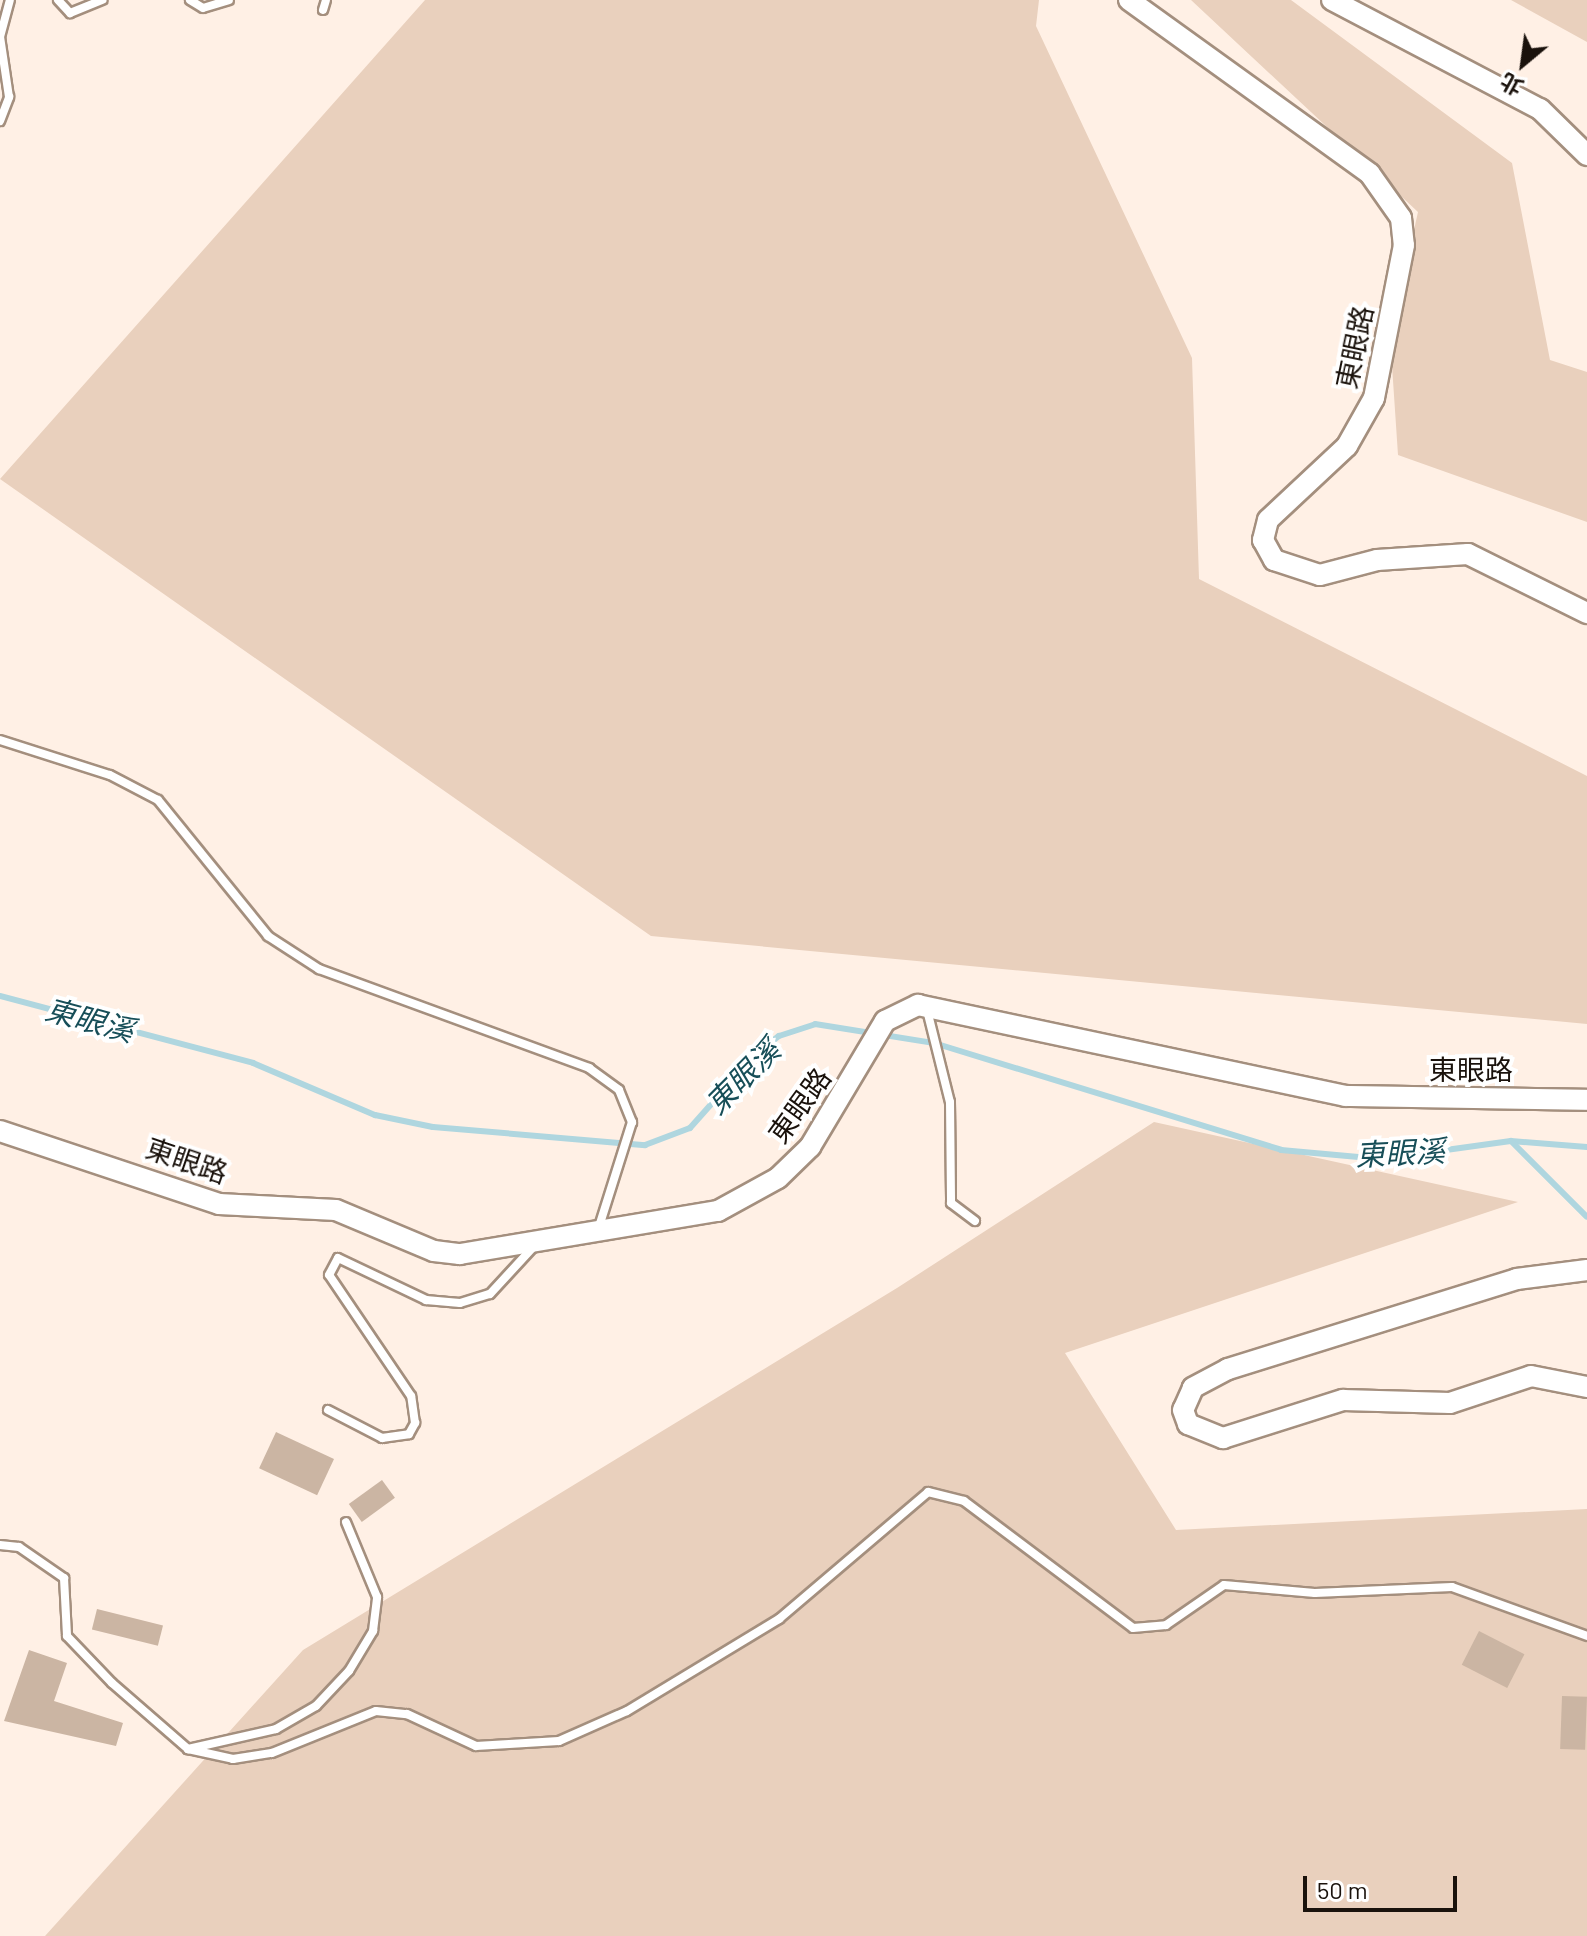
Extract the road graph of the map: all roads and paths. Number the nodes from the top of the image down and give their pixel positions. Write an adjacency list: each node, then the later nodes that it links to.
1 (10, 0): 10 (lane)
2 (58, 0): 3 (lane)
3 (103, 0)
4 (190, 0): 5 (lane)
5 (229, 0)
6 (326, 0): 9 (lane)
7 (1129, 0): 12 (street, 東眼路)
8 (1332, 0): 11 (street)
9 (323, 10)
10 (0, 121)
11 (1587, 155)
12 (1587, 613)
13 (0, 740): 18 (lane)
14 (925, 1005): 15 (street, 東眼路); 17 (lane); 18 (street, 東眼路)
15 (1587, 1100)
16 (0, 1131): 19 (street, 東眼路)
17 (975, 1221)
18 (598, 1230): 19 (street, 東眼路)
19 (538, 1241): 22 (lane)
20 (1587, 1270): 21 (street)
21 (1587, 1387)
22 (328, 1410)
23 (346, 1522): 26 (lane)
24 (0, 1545): 26 (lane)
25 (1587, 1636): 26 (lane)
26 (188, 1749)

